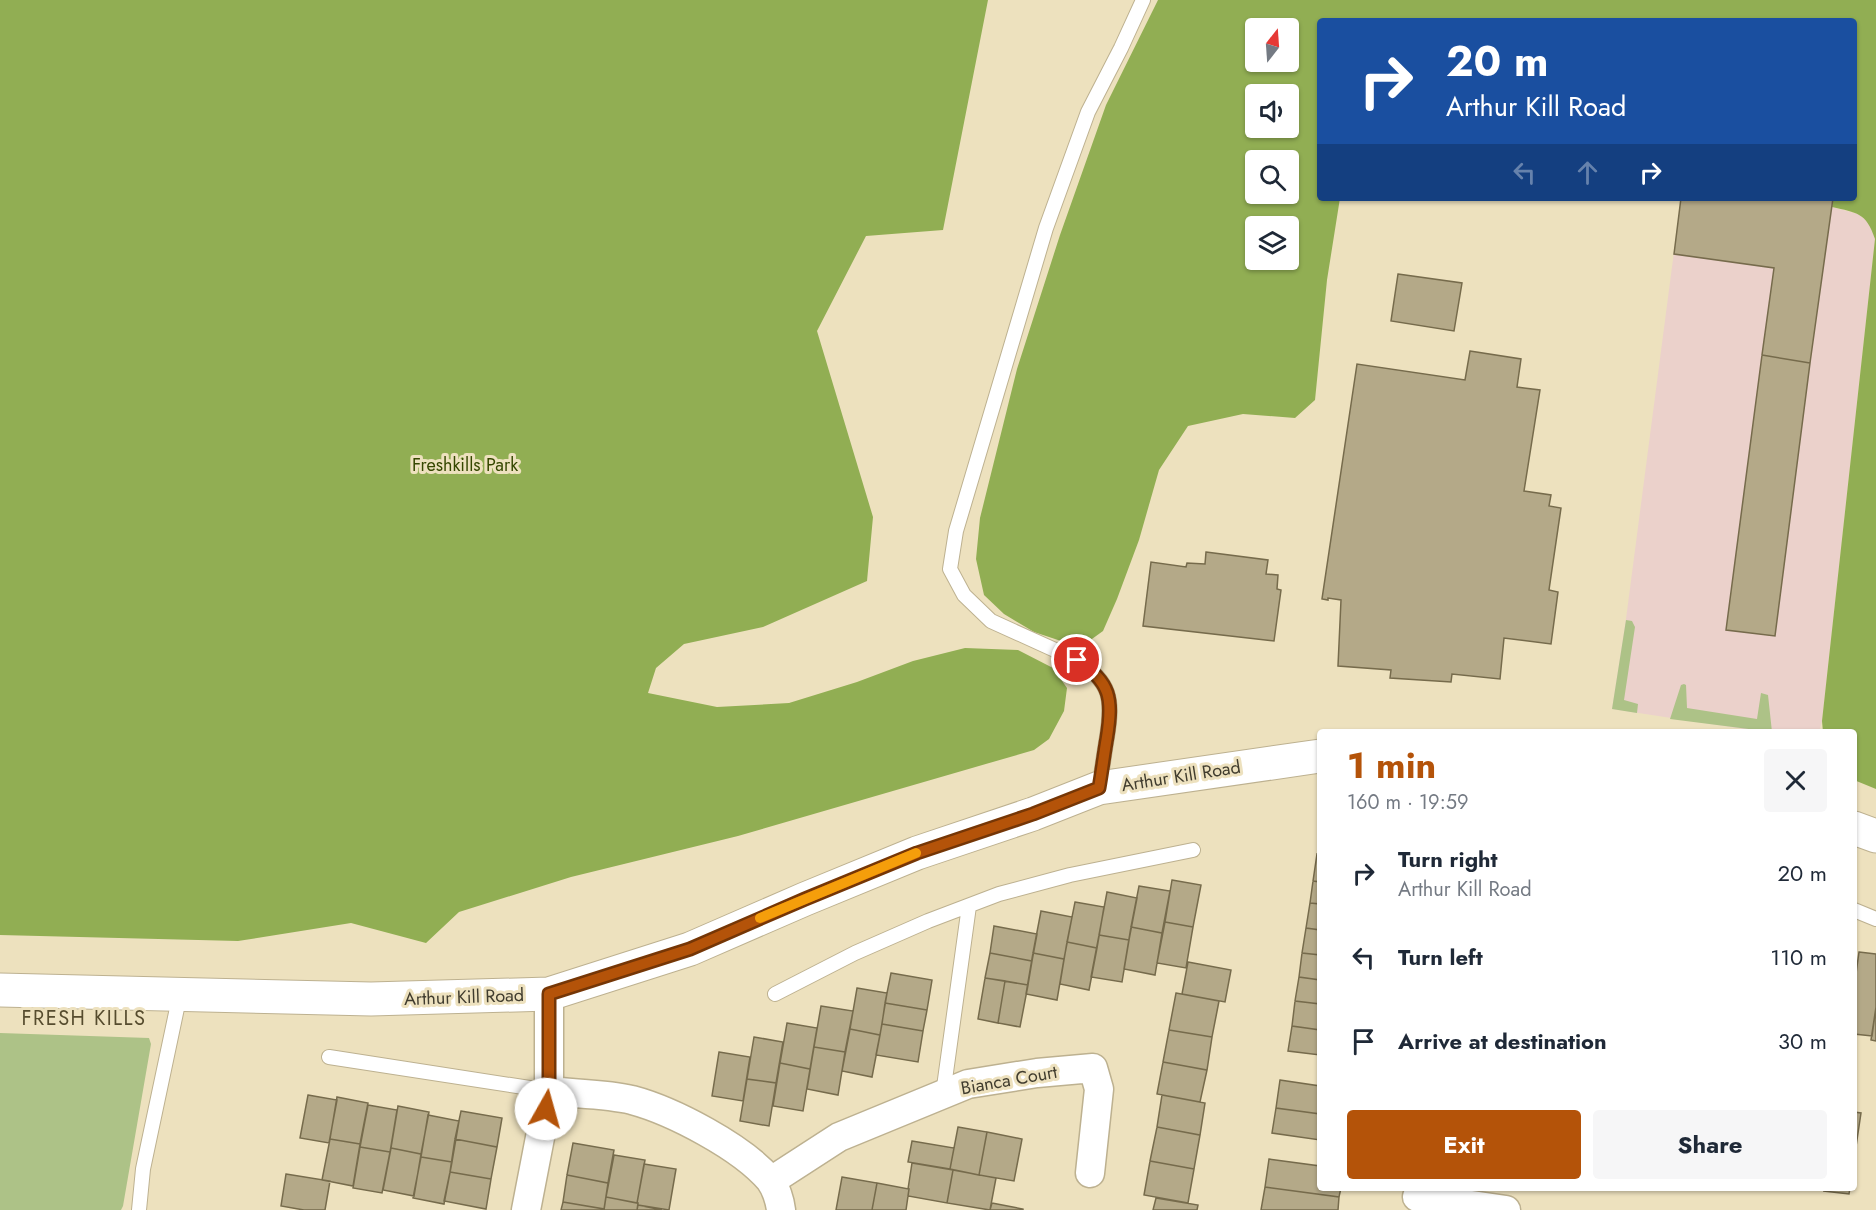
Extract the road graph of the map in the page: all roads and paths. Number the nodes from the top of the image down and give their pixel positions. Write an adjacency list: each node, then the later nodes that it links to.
1 (1143, 0): 3 (lane)
2 (1317, 756): 3 (street, Arthur Kill Road)
3 (1099, 788): 12 (street, Arthur Kill Road)
4 (1857, 829): 5 (street)
5 (1876, 836)
6 (1193, 850): 7 (lane)
7 (969, 906): 13 (lane); 16 (lane)
8 (1857, 911): 9 (lane)
9 (1876, 919)
10 (0, 990): 11 (street, Arthur Kill Road)
11 (180, 994): 12 (street, Arthur Kill Road); 20 (lane)
12 (549, 994): 15 (street)
13 (775, 994)
14 (329, 1057): 15 (lane)
15 (549, 1091): 18 (street); 21 (street)
16 (943, 1094): 17 (street, Bianca Court); 18 (street, Bianca Court)
17 (1090, 1173)
18 (771, 1181): 22 (street)
19 (1417, 1198): 23 (street)
20 (139, 1210)
21 (526, 1210)
22 (781, 1210)
23 (1506, 1210)

